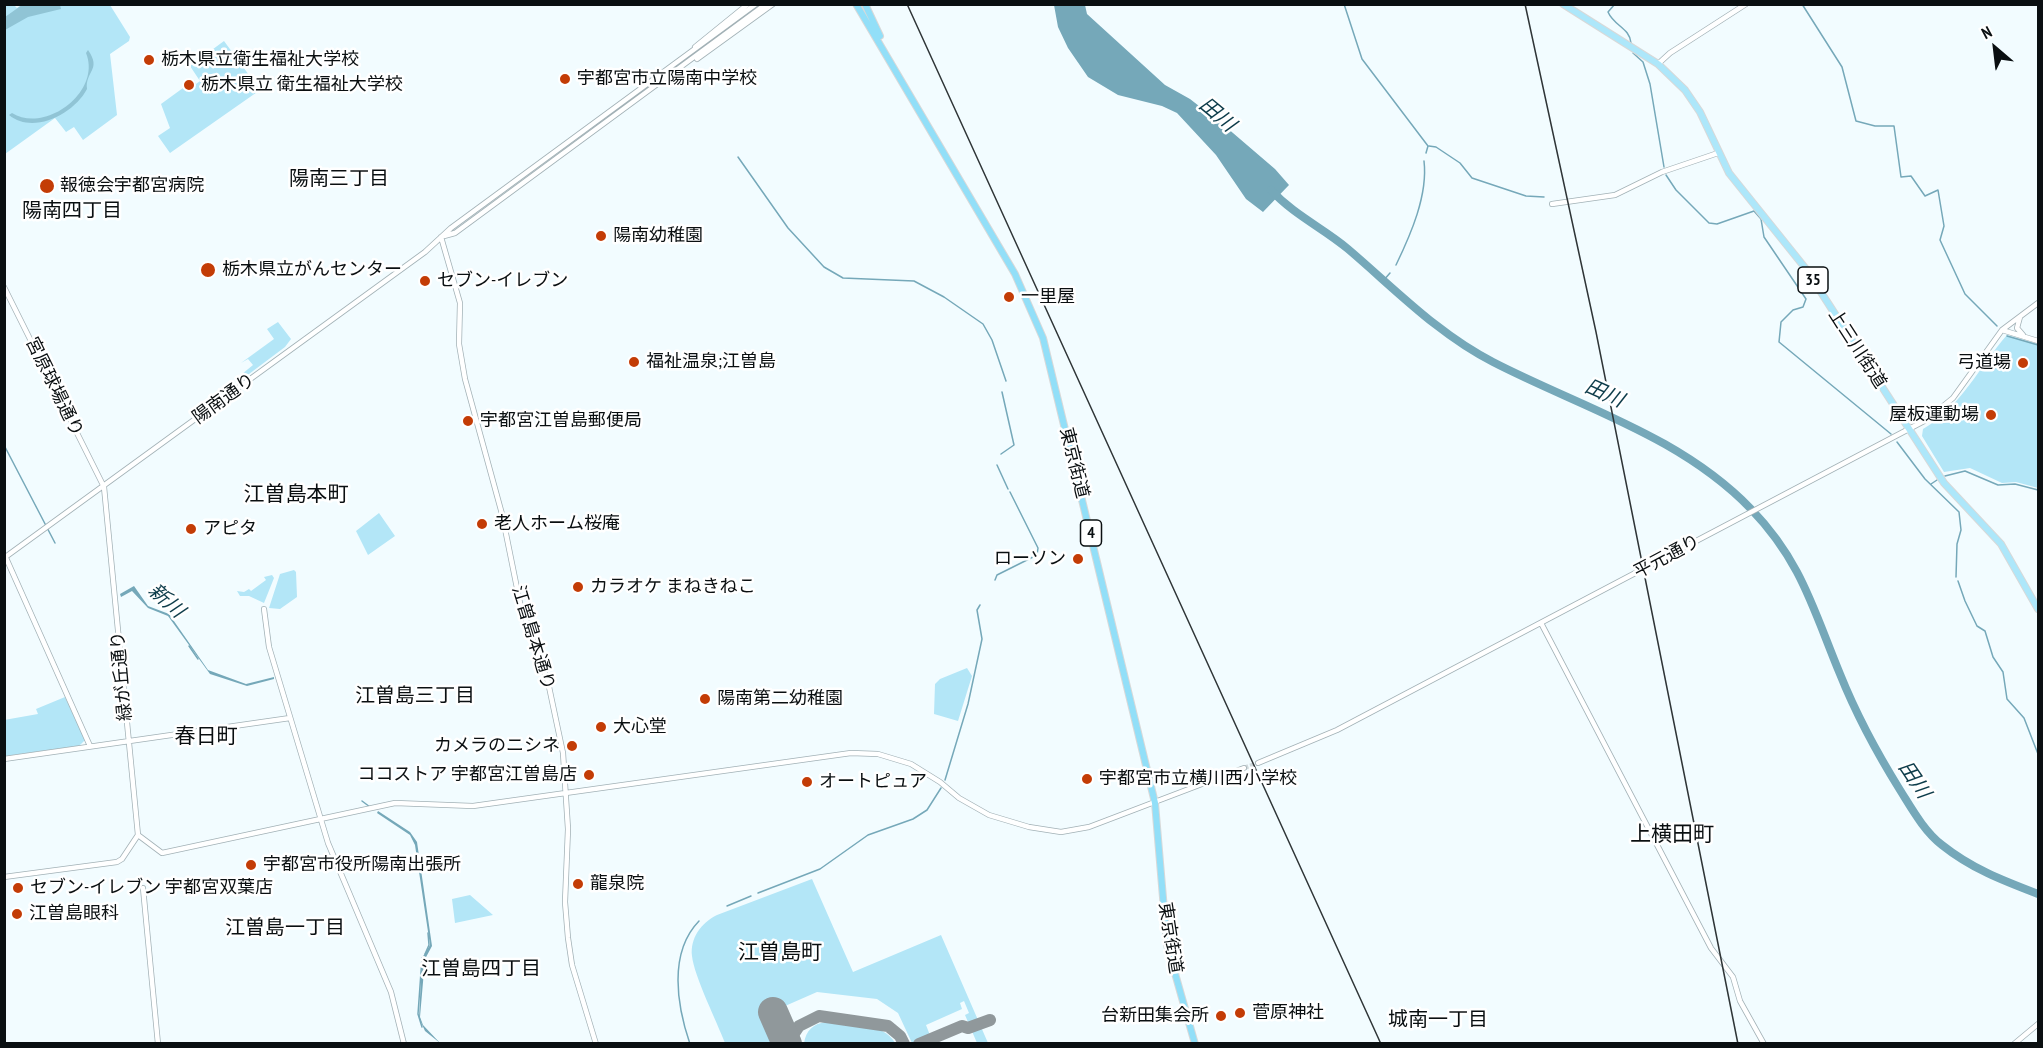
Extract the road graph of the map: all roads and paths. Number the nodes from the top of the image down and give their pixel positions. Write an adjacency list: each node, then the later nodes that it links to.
1 (748, 4): 9 (street)
2 (756, 4): 9 (street)
3 (766, 4): 11 (street)
4 (773, 4): 11 (street)
5 (856, 4): 10 (highway, 東京街道 / 4)
6 (865, 4): 10 (highway, 東京街道 / 4)
7 (1563, 4): 12 (main road, 上三川街道 / 35)
8 (1746, 4): 12 (street)
9 (689, 54): 15 (street)
10 (889, 56): 35 (highway, 東京街道 / 4)
11 (686, 63): 15 (street)
12 (1658, 64): 13 (main road, 上三川街道 / 35)
13 (1718, 153): 14 (street); 22 (main road, 上三川街道 / 35)
14 (1552, 204)
15 (441, 237): 23 (street, 陽南通り); 34 (street, 江曽島本通り)
16 (4, 287): 23 (street, 宮原球場通り)
17 (2038, 303): 18 (street, 平元通り)
18 (2021, 315): 19 (street, 平元通り); 20 (street)
19 (2002, 330): 20 (street); 22 (street, 平元通り)
20 (2026, 337): 21 (street)
21 (2038, 341)
22 (1910, 430): 26 (main road, 上三川街道 / 35); 27 (street, 平元通り)
23 (104, 487): 24 (street, 陽南通り); 29 (street, 緑が丘通り)
24 (5, 558): 30 (street)
25 (264, 609): 28 (street)
26 (2038, 609)
27 (1541, 624): 32 (street, 平元通り); 45 (street)
28 (290, 718): 29 (street); 36 (street)
29 (129, 741): 30 (street); 37 (street, 緑が丘通り)
30 (90, 746): 31 (street)
31 (4, 759)
32 (1258, 763)
33 (1244, 768): 35 (street)
34 (567, 794): 35 (street); 36 (street); 43 (street, 江曽島本通り)
35 (1155, 802): 44 (highway, 東京街道 / 4)
36 (321, 818): 37 (street); 42 (street)
37 (138, 835): 38 (street)
38 (4, 878)
39 (143, 888): 41 (street)
40 (2038, 1024): 46 (street)
41 (158, 1044)
42 (404, 1044)
43 (596, 1044)
44 (1195, 1044)
45 (1764, 1044)
46 (2014, 1044)

